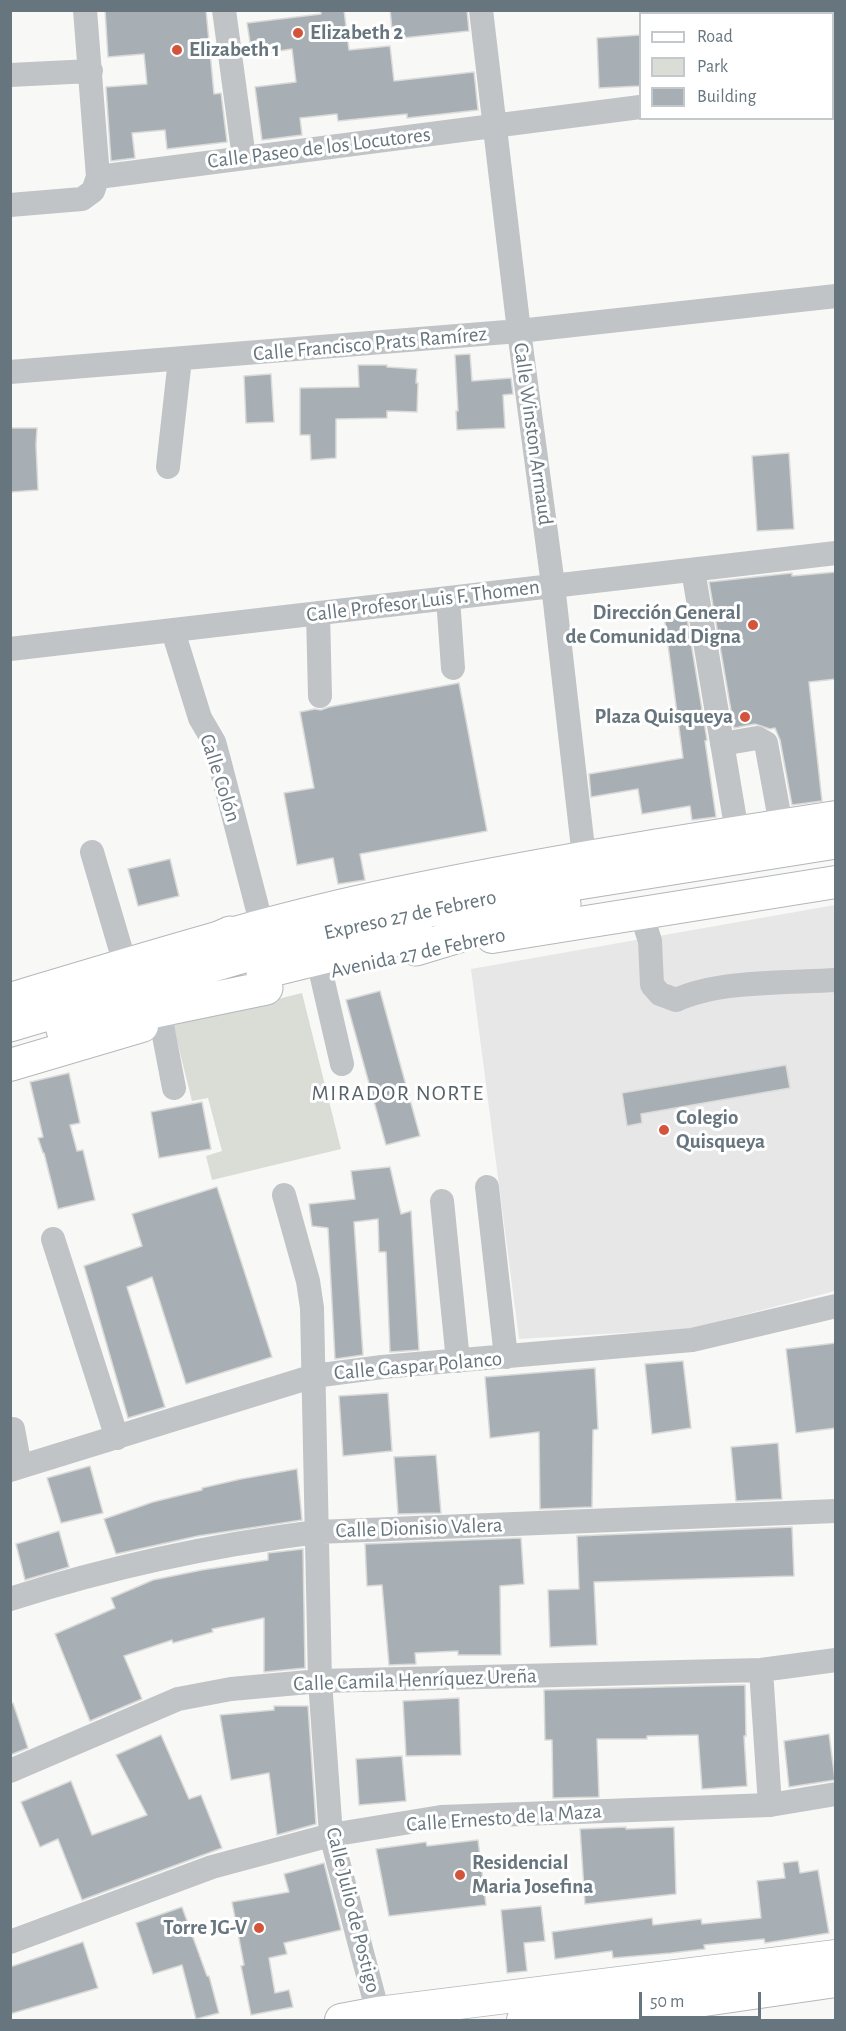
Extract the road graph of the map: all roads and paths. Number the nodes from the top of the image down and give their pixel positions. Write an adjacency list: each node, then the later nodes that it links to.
1 (85, 10): 4 (street)
2 (224, 10): 8 (street)
3 (481, 10): 7 (street, Calle Winston Armaud)
4 (91, 71): 5 (street); 9 (street)
5 (10, 75)
6 (639, 107): 7 (street, Calle Paseo de los Locutores)
7 (495, 125): 8 (street, Calle Paseo de los Locutores); 12 (street, Calle Winston Armaud)
8 (244, 158): 9 (street, Calle Paseo de los Locutores)
9 (98, 177): 10 (street)
10 (10, 205)
11 (836, 296): 12 (street, Calle Francisco Prats Ramírez)
12 (519, 332): 13 (street, Calle Francisco Prats Ramírez); 18 (street, Calle Winston Armaud)
13 (180, 359): 14 (street, Calle Francisco Prats Ramírez); 15 (street)
14 (10, 372)
15 (168, 467)
16 (836, 553): 17 (street, Calle Profesor Luis F. Thomen)
17 (693, 570): 18 (street, Calle Profesor Luis F. Thomen); 25 (street)
18 (553, 585): 19 (street, Calle Profesor Luis F. Thomen); 31 (street, Calle Winston Armaud)
19 (448, 598): 20 (street, Calle Profesor Luis F. Thomen); 23 (street)
20 (318, 613): 21 (street, Calle Profesor Luis F. Thomen); 24 (street)
21 (173, 631): 22 (street, Calle Profesor Luis F. Thomen); 37 (street, Calle Colón)
22 (10, 649)
23 (453, 668)
24 (320, 696)
25 (722, 744): 27 (street); 29 (street)
26 (836, 817): 29 (main road)
27 (737, 832): 29 (main road); 31 (main road)
28 (836, 842): 29 (highway)
29 (777, 848): 32 (highway); 35 (highway, Expreso 27 de Febrero)
30 (92, 852): 40 (street)
31 (584, 857): 34 (main road)
32 (836, 858)
33 (836, 882): 36 (main road, Avenida 27 de Febrero)
34 (394, 894): 35 (highway); 37 (main road)
35 (559, 895): 39 (highway); 45 (highway, Expreso 27 de Febrero)
36 (641, 913): 39 (main road, Avenida 27 de Febrero); 42 (street)
37 (262, 926): 38 (main road)
38 (230, 933): 40 (main road); 45 (highway)
39 (416, 949): 41 (main road, Avenida 27 de Febrero)
40 (125, 964): 44 (main road)
41 (321, 973): 43 (main road, Avenida 27 de Febrero); 49 (street)
42 (836, 981)
43 (266, 988): 45 (highway); 46 (main road, Avenida 27 de Febrero)
44 (10, 999)
45 (58, 1020): 47 (highway); 48 (highway)
46 (161, 1020): 50 (main road, Avenida 27 de Febrero); 51 (street)
47 (10, 1025)
48 (10, 1044)
49 (342, 1064)
50 (10, 1065)
51 (174, 1088)
52 (486, 1187): 57 (street)
53 (284, 1195): 59 (street, Calle Julio de Postigo)
54 (442, 1202): 58 (street)
55 (53, 1239): 61 (street)
56 (836, 1306): 57 (street, Calle Gaspar Polanco)
57 (506, 1357): 58 (street, Calle Gaspar Polanco)
58 (458, 1361): 59 (street, Calle Gaspar Polanco)
59 (314, 1376): 61 (street, Calle Gaspar Polanco); 64 (street, Calle Julio de Postigo)
60 (13, 1429): 62 (street)
61 (117, 1438): 62 (street, Calle Gaspar Polanco)
62 (15, 1468)
63 (836, 1511): 64 (street, Calle Dionisio Valera)
64 (317, 1532): 65 (street, Calle Dionisio Valera); 68 (street, Calle Julio de Postigo)
65 (10, 1599)
66 (836, 1660): 67 (street, Calle Camila Henríquez Ureña)
67 (761, 1670): 68 (street, Calle Camila Henríquez Ureña); 71 (street)
68 (320, 1681): 69 (street, Calle Camila Henríquez Ureña); 72 (street, Calle Julio de Postigo)
69 (10, 1771)
70 (836, 1794): 71 (street, Calle Ernesto de la Maza)
71 (770, 1805): 72 (street, Calle Ernesto de la Maza)
72 (332, 1835): 73 (street, Calle Ernesto de la Maza); 77 (street, Calle Julio de Postigo)
73 (10, 1942)
74 (836, 1956): 76 (main road)
75 (836, 1981): 76 (main road)
76 (655, 2002): 77 (main road); 79 (main road)
77 (378, 2013): 78 (main road)
78 (341, 2020)
79 (523, 2020)

